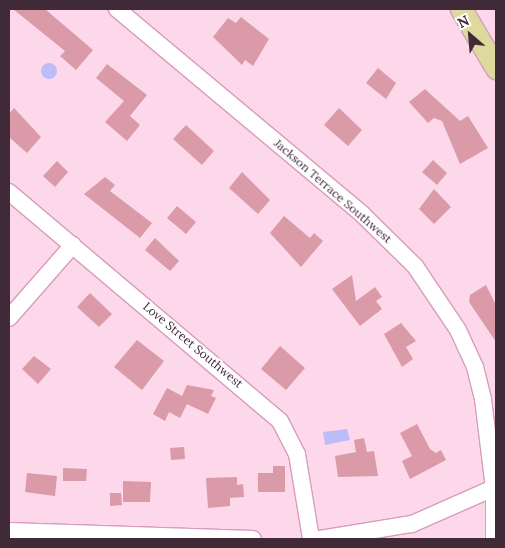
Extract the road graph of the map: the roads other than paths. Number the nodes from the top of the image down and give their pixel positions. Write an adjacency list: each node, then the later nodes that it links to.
1 (117, 9): 7 (street, Jackson Terrace Southwest)
2 (461, 9): 3 (main road)
3 (496, 68)
4 (9, 192): 5 (street, Love Street Southwest)
5 (73, 245): 6 (street); 10 (street, Love Street Southwest)
6 (9, 318)
7 (495, 488): 11 (street); 12 (street, Jackson Terrace Southwest)
8 (9, 531): 9 (street)
9 (252, 539)
10 (311, 539)
11 (320, 539)
12 (494, 539)

